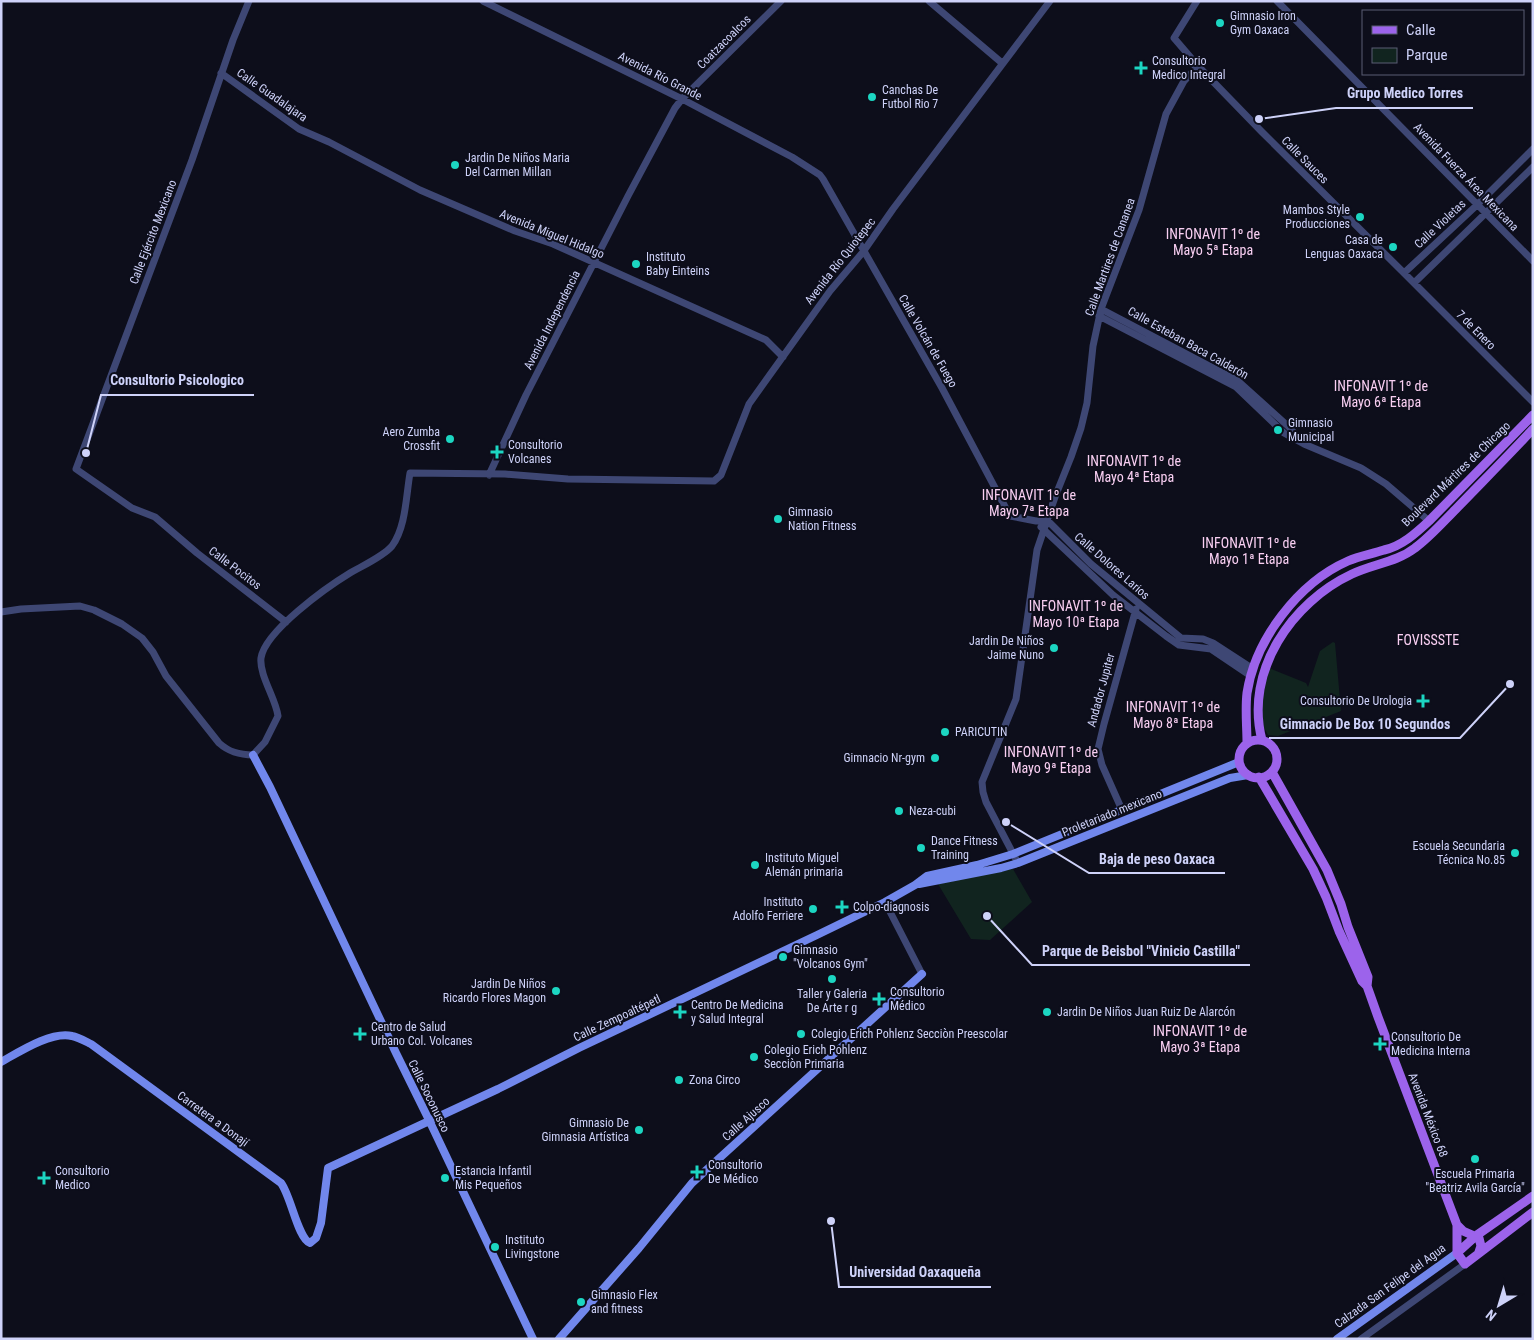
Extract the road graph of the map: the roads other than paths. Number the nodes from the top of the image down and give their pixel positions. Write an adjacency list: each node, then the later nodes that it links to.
1 (249, 1): 10 (street, Calle Ejército Mexicano)
2 (483, 1): 11 (street, Avenida Río Grande)
3 (781, 1): 11 (street, Coatzacoalcos)
4 (929, 1): 8 (street)
5 (1050, 1): 8 (street, Avenida Río Quiotepec)
6 (1197, 1): 9 (street, Calle Sauces)
7 (1277, 1): 16 (street, Avenida Fuerza Área Mexicana)
8 (1002, 63): 18 (street, Avenida Río Quiotepec)
9 (1198, 66): 21 (street, Calle Sauces); 23 (street, Calle Martires de Cananea)
10 (221, 73): 12 (street, Calle Guadalajara); 29 (street, Calle Ejército Mexicano)
11 (682, 99): 15 (street, Avenida Río Grande); 20 (street, Avenida Independencia)
12 (307, 133): 20 (street, Avenida Miguel Hidalgo)
13 (1533, 149): 16 (street, Calle Violetas)
14 (1533, 166): 17 (street, Calle Violetas)
15 (823, 179): 18 (street, Calle Volcán de Fuego)
16 (1477, 205): 17 (street, Avenida Fuerza Área Mexicana); 21 (street, Calle Violetas)
17 (1486, 213): 19 (street, Avenida Fuerza Área Mexicana); 22 (street, Calle Violetas)
18 (863, 252): 24 (street, Avenida Río Quiotepec); 33 (street, Calle Volcán de Fuego)
19 (1533, 261)
20 (594, 262): 24 (street, Avenida Miguel Hidalgo); 31 (street, Avenida Independencia)
21 (1404, 272): 22 (street, 7 de Enero)
22 (1414, 283): 25 (street, 7 de Enero)
23 (1100, 312): 32 (street, Calle Martires de Cananea); 34 (street, Calle Esteban Baca Calderón)
24 (783, 357): 31 (street, Avenida Río Quiotepec)
25 (1533, 402)
26 (1533, 415): 28 (main road, Boulevard Mártires de Chicago)
27 (1533, 429): 30 (main road, Boulevard Mártires de Chicago)
28 (1484, 465): 30 (main road); 34 (main road, Boulevard Mártires de Chicago)
29 (76, 469): 46 (street, Calle Pocitos)
30 (1492, 473): 38 (main road, Boulevard Mártires de Chicago)
31 (489, 475): 46 (street)
32 (1047, 520): 33 (street); 35 (street, Calle Martires de Cananea); 37 (street, Calle Dolores Larios)
33 (1036, 521): 35 (street, Calle Dolores Larios)
34 (1429, 521): 36 (main road, Boulevard Mártires de Chicago)
35 (1044, 530): 39 (street, Calle Dolores Larios); 61 (street, Calle Martires de Cananea)
36 (1409, 538): 38 (main road); 40 (main road, Boulevard Mártires de Chicago)
37 (1070, 544): 39 (street); 41 (street, Calle Dolores Larios)
38 (1417, 548): 42 (main road, Boulevard Mártires de Chicago)
39 (1064, 550): 41 (street, Calle Dolores Larios)
40 (1346, 562): 42 (main road); 47 (main road, Boulevard Mártires de Chicago)
41 (1088, 567): 43 (street, Calle Dolores Larios); 45 (street, Calle Dolores Larios)
42 (1351, 574): 49 (main road, Boulevard Mártires de Chicago)
43 (1139, 604): 45 (street, Andador Jupiter); 48 (street, Calle Dolores Larios)
44 (1, 612): 53 (street)
45 (1135, 612): 48 (street, Calle Dolores Larios); 58 (street, Andador Jupiter)
46 (286, 622): 53 (street)
47 (1264, 644): 49 (main road); 50 (main road, Boulevard Mártires de Chicago)
48 (1212, 646): 50 (street, Calle Dolores Larios)
49 (1275, 648): 51 (main road, Boulevard Mártires de Chicago)
50 (1252, 672): 52 (main road, Boulevard Mártires de Chicago)
51 (1262, 740): 52 (main road); 55 (main road)
52 (1246, 743): 54 (main road)
53 (253, 755): 68 (main road, Calle Soconusco)
54 (1239, 762): 56 (main road); 58 (main road, Proletariado mexicano)
55 (1272, 772): 57 (main road); 66 (main road, Avenida México 68)
56 (1248, 775): 57 (main road); 60 (main road, Proletariado mexicano)
57 (1259, 777): 66 (main road, Avenida México 68)
58 (1122, 810): 59 (main road, Proletariado mexicano)
59 (1072, 831): 60 (main road); 61 (main road, Proletariado mexicano)
60 (1076, 840): 62 (main road, Proletariado mexicano)
61 (1014, 854): 62 (street, Calle Martires de Cananea); 63 (main road, Proletariado mexicano)
62 (1018, 863): 63 (main road, Proletariado mexicano)
63 (915, 885): 64 (main road, Calle Zempoaltépetl)
64 (885, 902): 65 (street); 68 (main road, Calle Zempoaltépetl)
65 (922, 974): 78 (main road, Calle Ajusco)
66 (1367, 986): 72 (main road, Avenida México 68)
67 (1, 1062): 69 (main road, Carretera a Donají)
68 (429, 1120): 69 (main road, Calle Zempoaltépetl); 77 (main road, Calle Soconusco)
69 (328, 1168)
70 (1533, 1196): 73 (main road)
71 (1533, 1212): 74 (main road)
72 (1457, 1224): 73 (main road); 75 (main road, Avenida México 68)
73 (1477, 1235): 74 (main road); 75 (main road)
74 (1479, 1252): 76 (main road)
75 (1456, 1253): 76 (main road); 79 (main road, Calzada San Felipe del Agua)
76 (1465, 1264): 80 (street)
77 (533, 1339)
78 (559, 1339)
79 (1337, 1339)
80 (1361, 1339)

